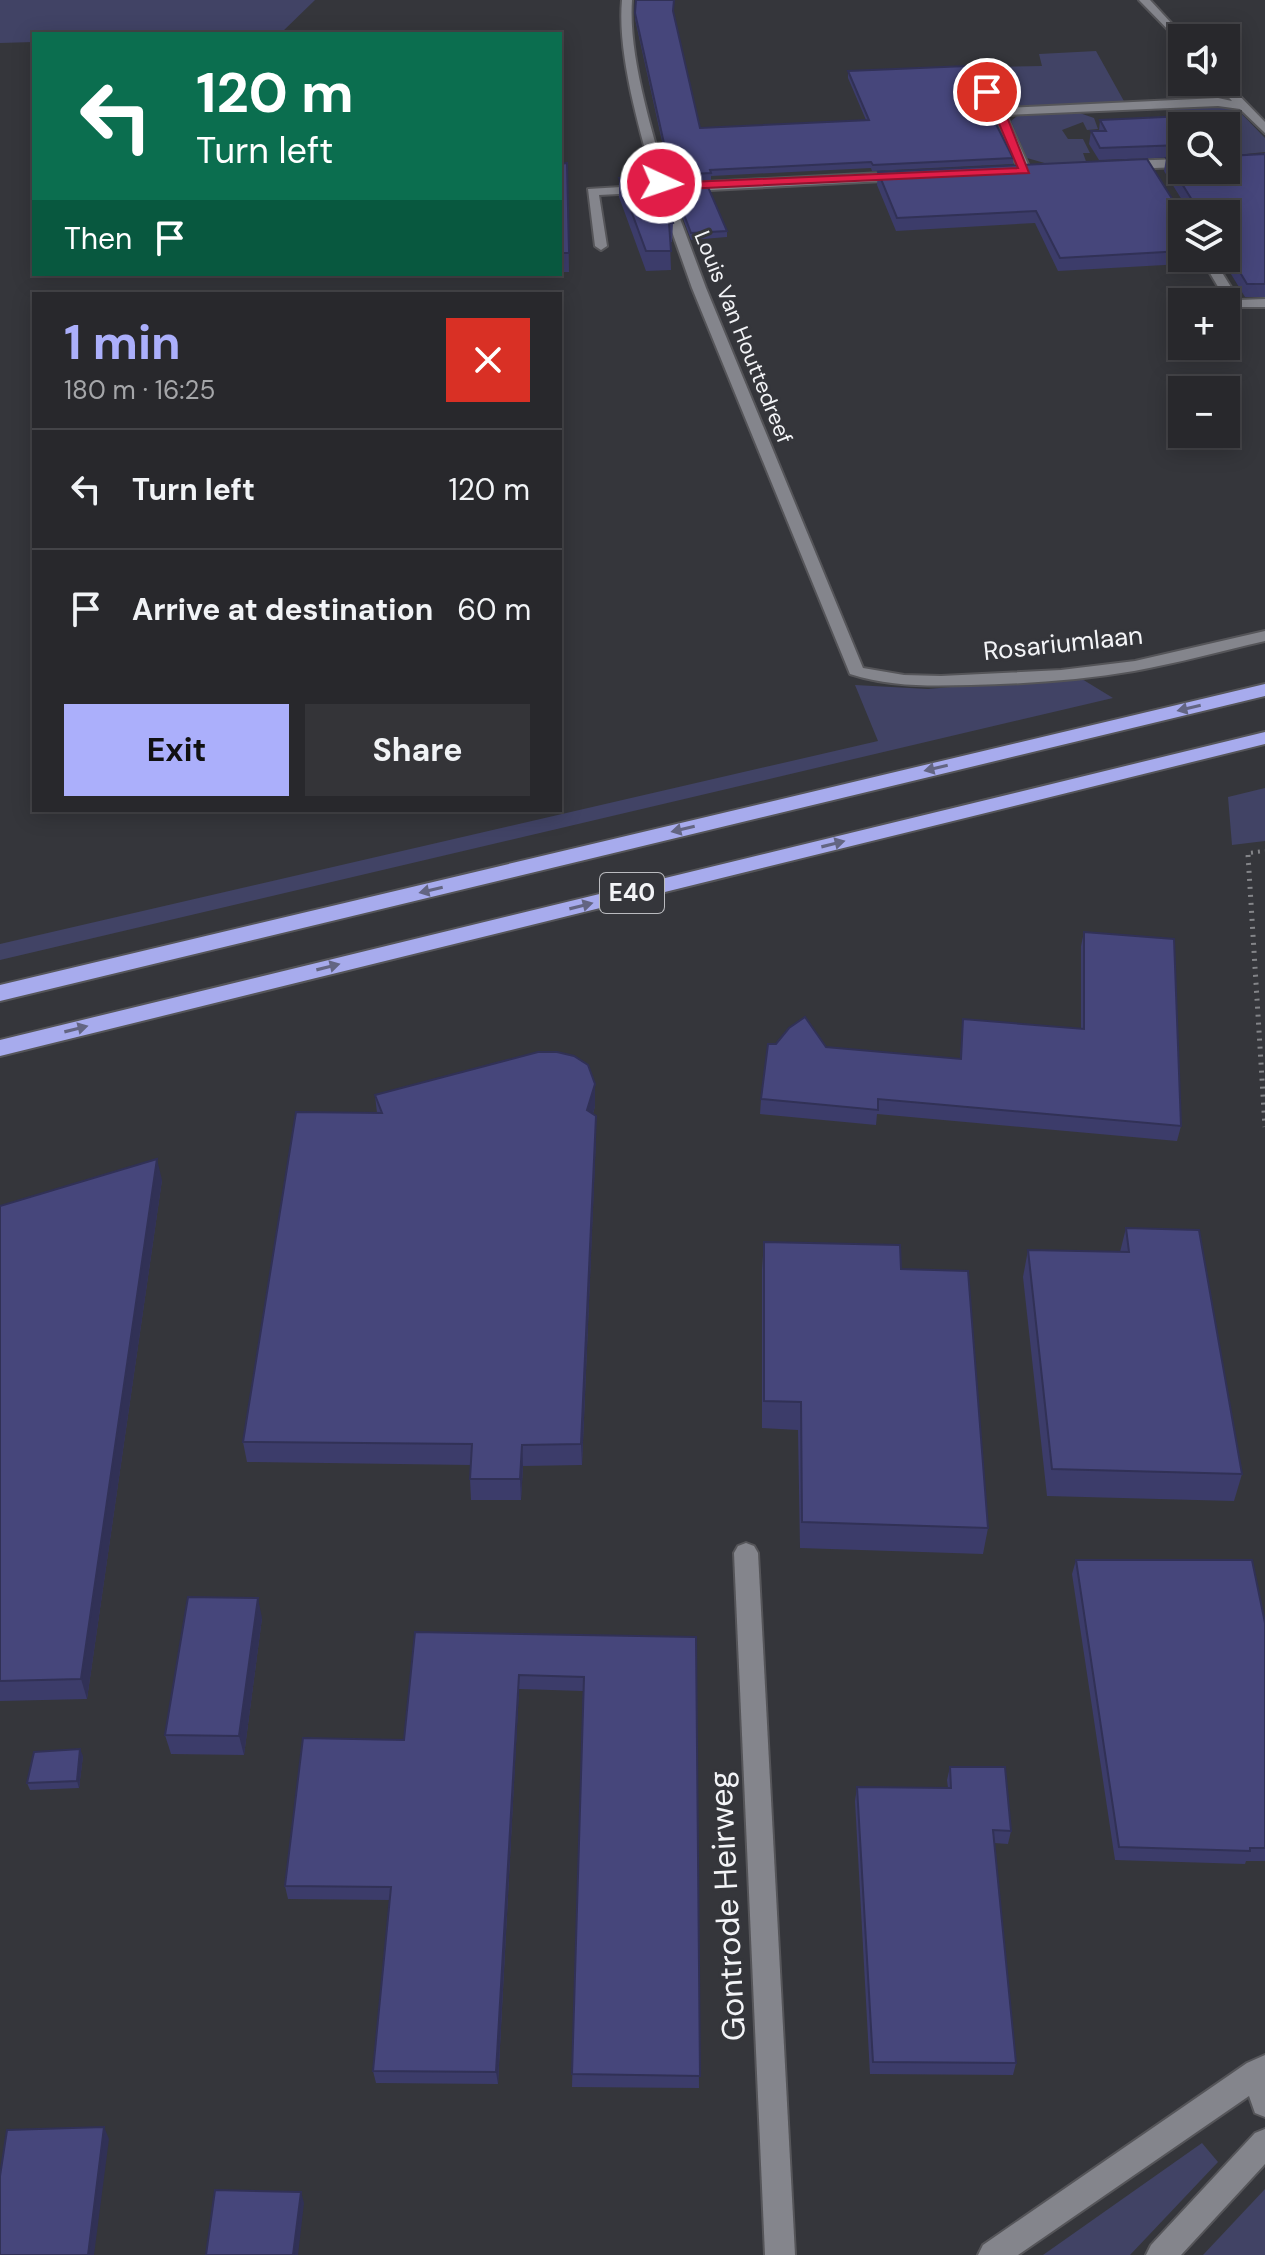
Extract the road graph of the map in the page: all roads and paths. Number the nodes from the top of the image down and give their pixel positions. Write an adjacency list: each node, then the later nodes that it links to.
1 (627, 0): 15 (street, Louis Van Houttedreef)
2 (1144, 0): 3 (street)
3 (1168, 26)
4 (975, 73): 7 (street)
5 (1232, 96): 6 (street)
6 (1241, 106): 7 (street); 8 (street)
7 (999, 112): 12 (street)
8 (1265, 129)
9 (1168, 163): 10 (street)
10 (1151, 164): 11 (street); 14 (street)
11 (1119, 166)
12 (1041, 170)
13 (912, 176): 15 (street)
14 (1159, 177)
15 (662, 187): 16 (street); 20 (street, Louis Van Houttedreef)
16 (601, 246)
17 (1216, 272): 18 (street)
18 (1265, 303)
19 (1265, 636): 20 (street, Rosariumlaan)
20 (865, 676)
21 (1265, 690): 24 (highway, E40, one-way to 24)
22 (1265, 738): 25 (highway, E40, one-way to 22)
23 (1265, 851): 26 (path)
24 (0, 993)
25 (0, 1048)
26 (1264, 1108): 27 (path)
27 (1265, 1127)
28 (746, 1553): 32 (street, Gontrode Heirweg)
29 (1261, 2071): 30 (street); 33 (street)
30 (1265, 2103)
31 (1265, 2143): 34 (street)
32 (780, 2255)
33 (993, 2255)
34 (1161, 2255)

